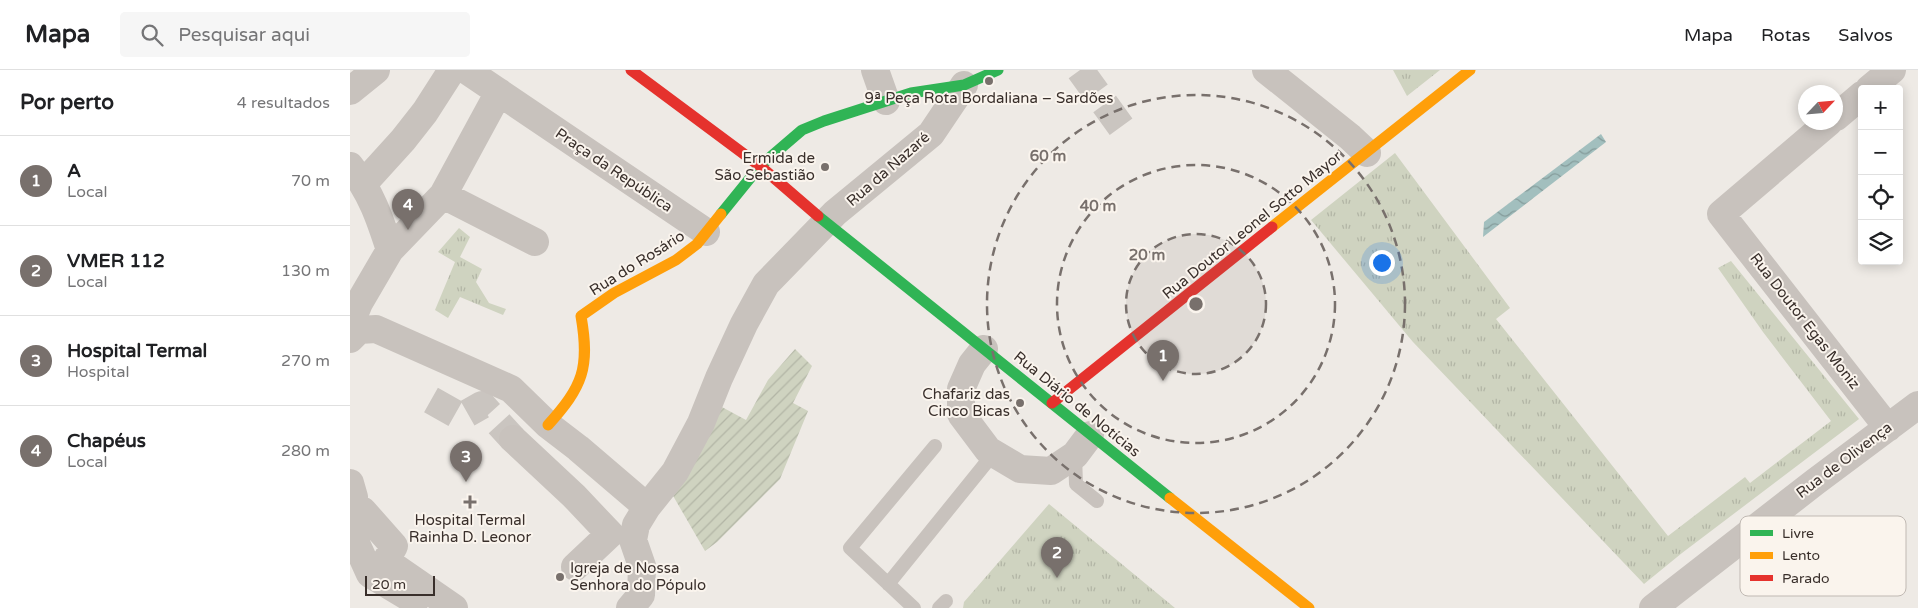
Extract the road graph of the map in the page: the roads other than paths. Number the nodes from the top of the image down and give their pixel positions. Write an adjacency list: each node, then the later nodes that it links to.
1 (376, 70): 12 (street)
2 (452, 70): 20 (street)
3 (466, 70): 13 (street, Praça da República)
4 (631, 70): 19 (street)
5 (875, 70): 15 (street)
6 (998, 70): 11 (street)
7 (1266, 70): 18 (street)
8 (1470, 70): 18 (street, Rua Doutor Leonel Sotto Mayor)
9 (1892, 70): 10 (street)
10 (1874, 85)
11 (964, 86): 15 (street); 22 (street, Rua da Nazaré)
12 (350, 91)
13 (499, 92): 21 (street); 23 (street, Praça da República)
14 (1858, 98): 16 (street)
15 (886, 100): 19 (street)
16 (1843, 111)
17 (1820, 130): 32 (street, Rua Doutor Egas Moniz)
18 (1367, 153): 29 (street, Rua Doutor Leonel Sotto Mayor)
19 (760, 166): 22 (street, Rua Diário de Notícias); 23 (street)
20 (357, 175): 25 (street)
21 (442, 195): 24 (street); 25 (street)
22 (826, 223): 28 (street, Rua Diário de Notícias); 39 (street, Rua da Nazaré)
23 (706, 232): 31 (street, Rua do Rosário)
24 (534, 242)
25 (390, 250): 26 (street)
26 (350, 325)
27 (350, 339): 31 (street)
28 (984, 348): 29 (street, Rua Diário de Notícias); 36 (street)
29 (1052, 403): 34 (street, Rua Diário de Notícias)
30 (1918, 405): 32 (street, Rua de Olivença)
31 (541, 418): 39 (street)
32 (1888, 428): 41 (street, Rua de Olivença)
33 (513, 439): 43 (street)
34 (1082, 445): 36 (street); 38 (lane); 49 (street, Rua Diário de Notícias)
35 (935, 446): 44 (lane)
36 (994, 454): 44 (lane)
37 (350, 483): 40 (street)
38 (1097, 501)
39 (646, 506): 47 (street, Rua da Nazaré)
40 (354, 515): 45 (street); 46 (street)
41 (1770, 516)
42 (1740, 540): 50 (street, Rua de Olivença)
43 (575, 567)
44 (888, 584): 48 (lane)
45 (428, 608)
46 (454, 608)
47 (630, 608)
48 (914, 608)
49 (1309, 608)
50 (1653, 608)

